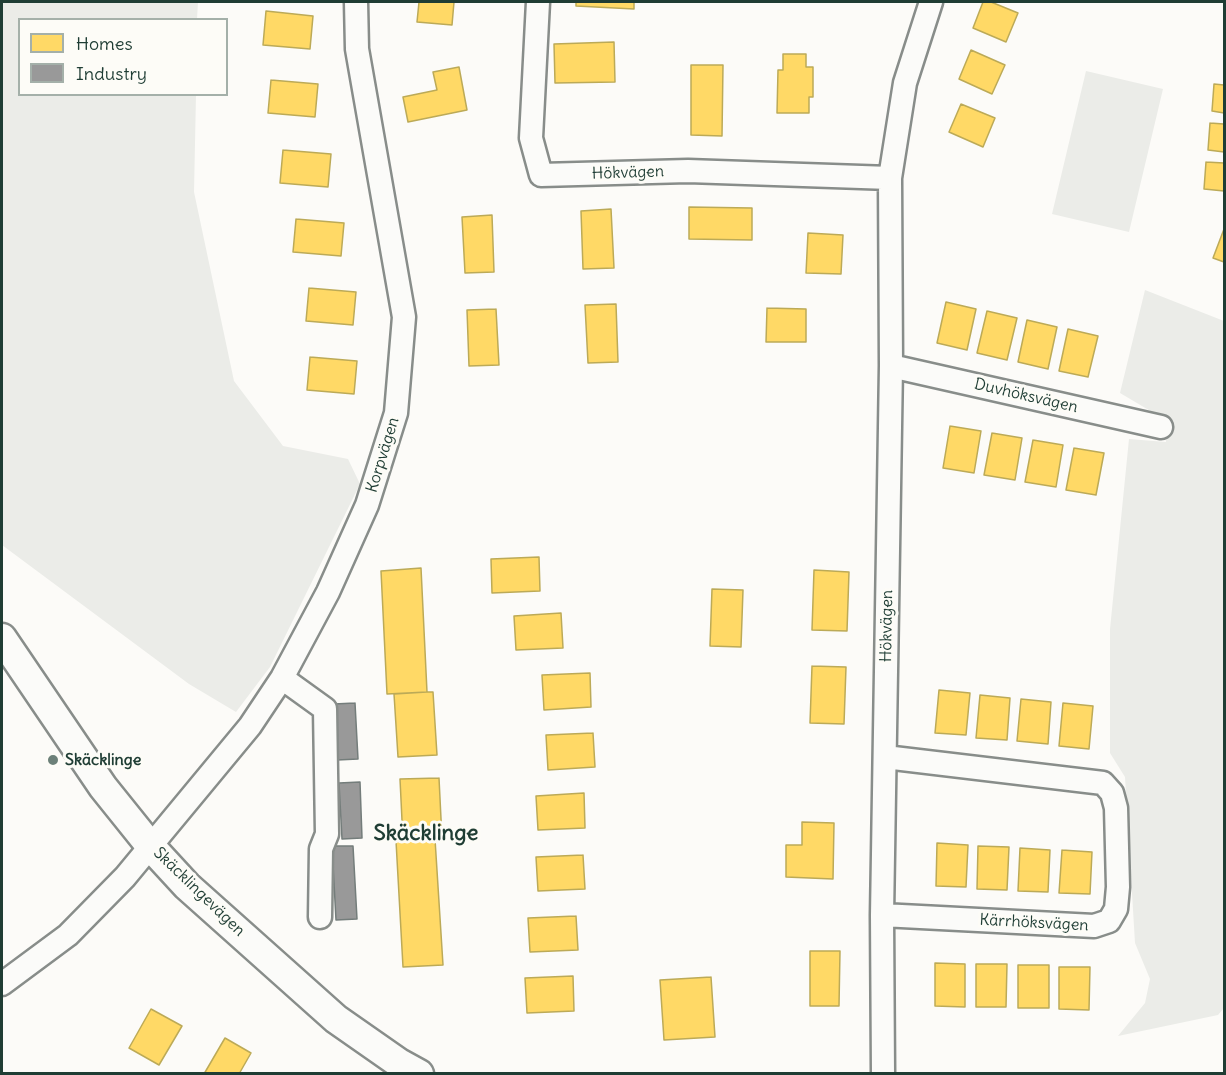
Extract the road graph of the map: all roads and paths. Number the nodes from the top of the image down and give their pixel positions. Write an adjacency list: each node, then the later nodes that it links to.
1 (356, 2): 8 (street, Korpvägen)
2 (538, 2): 4 (street, Hökvägen)
3 (931, 2): 4 (street, Hökvägen)
4 (890, 178): 5 (street, Hökvägen)
5 (891, 366): 6 (street, Duvhöksvägen); 9 (street, Hökvägen)
6 (1161, 426)
7 (2, 638): 10 (street, Skäcklingevägen)
8 (282, 678): 10 (street, Korpvägen); 12 (street)
9 (885, 757): 11 (street, Hökvägen); 11 (street, Kärrhöksvägen)
10 (152, 848): 13 (street, Korpvägen); 14 (street, Skäcklingevägen)
11 (882, 915): 15 (street, Hökvägen)
12 (320, 918)
13 (2, 984)
14 (419, 1074)
15 (884, 1074)

